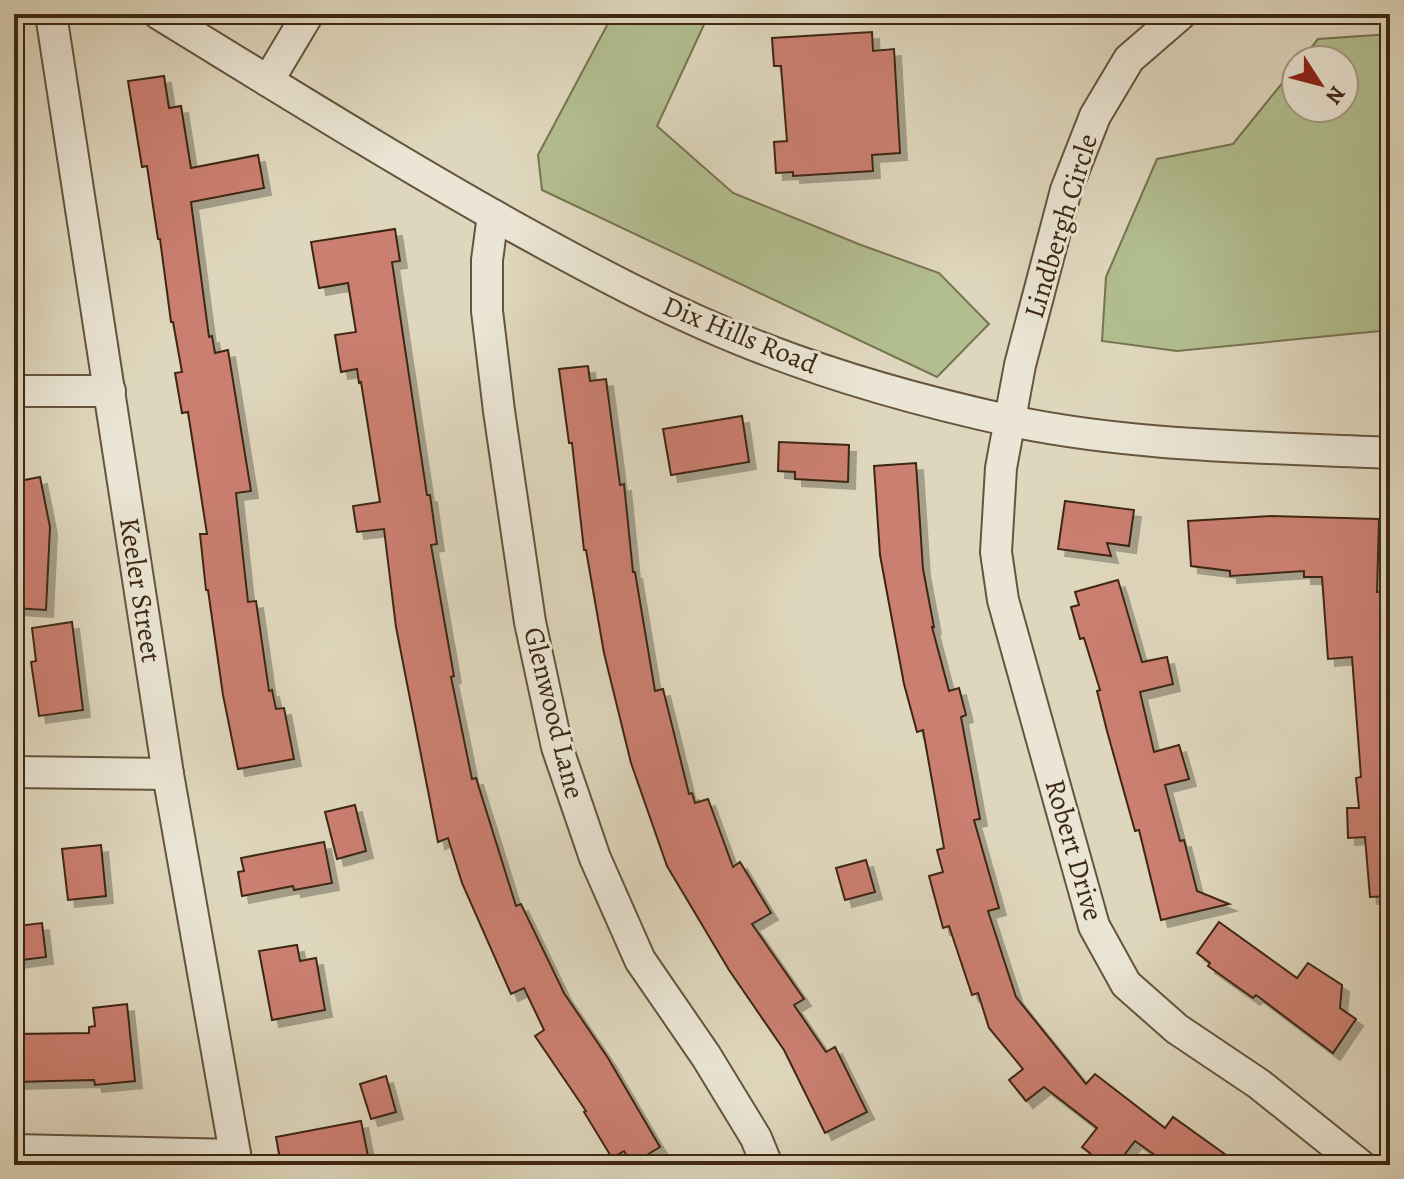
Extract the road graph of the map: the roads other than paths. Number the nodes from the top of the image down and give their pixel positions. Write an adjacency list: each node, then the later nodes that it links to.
1 (51, 14): 8 (street, Keeler Street)
2 (159, 14): 5 (street, Dix Hills Road)
3 (308, 14): 5 (street)
4 (1181, 14): 9 (street, Lindbergh Circle)
5 (268, 81): 6 (street, Dix Hills Road)
6 (493, 215): 9 (street, Dix Hills Road); 16 (street, Glenwood Lane)
7 (14, 391): 8 (street)
8 (110, 391): 12 (street, Keeler Street)
9 (1011, 420): 10 (street, Dix Hills Road); 15 (street, Robert Drive)
10 (1390, 453)
11 (14, 772): 12 (street)
12 (168, 774): 14 (street, Keeler Street)
13 (14, 1150): 14 (street)
14 (236, 1160)
15 (1360, 1164): 17 (street)
16 (767, 1165)
17 (1373, 1165)

